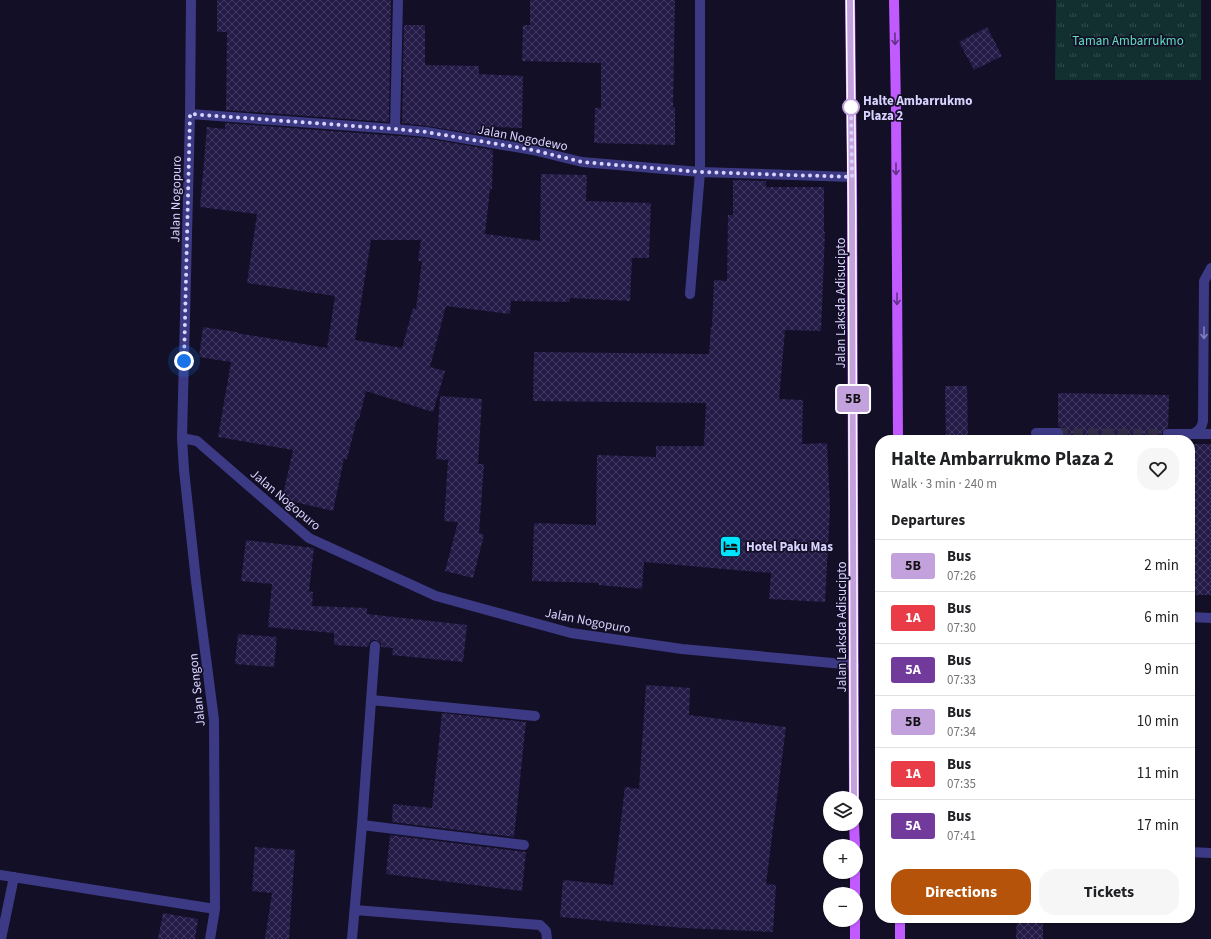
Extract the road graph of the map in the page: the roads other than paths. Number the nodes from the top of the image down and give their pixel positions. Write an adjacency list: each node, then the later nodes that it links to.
1 (191, 0): 6 (street, Jalan Nogopuro)
2 (398, 0): 7 (street)
3 (700, 0): 8 (street)
4 (850, 0): 9 (main road, Jalan Laksda Adisucipto)
5 (894, 0): 17 (main road, one-way to 17)
6 (190, 114): 7 (street, Jalan Nogodewo); 18 (street, Jalan Nogopuro)
7 (395, 129): 8 (street, Jalan Nogodewo)
8 (700, 172): 9 (street, Jalan Nogodewo); 11 (street)
9 (852, 177): 22 (main road, Jalan Laksda Adisucipto)
10 (1211, 268): 15 (street, one-way to 15)
11 (690, 294)
12 (1036, 433): 13 (street)
13 (1058, 433)
14 (1168, 434): 15 (street)
15 (1193, 434): 16 (street)
16 (1211, 434)
17 (898, 435)
18 (182, 438): 22 (street, Jalan Nogopuro); 32 (street, Jalan Sengon)
19 (1195, 617): 20 (street)
20 (1211, 618)
21 (375, 646): 23 (street)
22 (854, 665): 25 (main road, Jalan Laksda Adisucipto)
23 (371, 700): 24 (street); 26 (street)
24 (536, 716)
25 (854, 791)
26 (362, 825): 27 (street); 33 (street)
27 (524, 845)
28 (1195, 852): 29 (street)
29 (1211, 853)
30 (0, 875): 31 (street)
31 (14, 877): 32 (street); 36 (street)
32 (215, 909): 37 (street, Jalan Sengon)
33 (355, 910): 38 (street); 39 (street)
34 (900, 923): 41 (main road)
35 (855, 927): 40 (main road)
36 (1, 939)
37 (210, 939)
38 (352, 939)
39 (547, 939)
40 (855, 939)
41 (900, 939)

